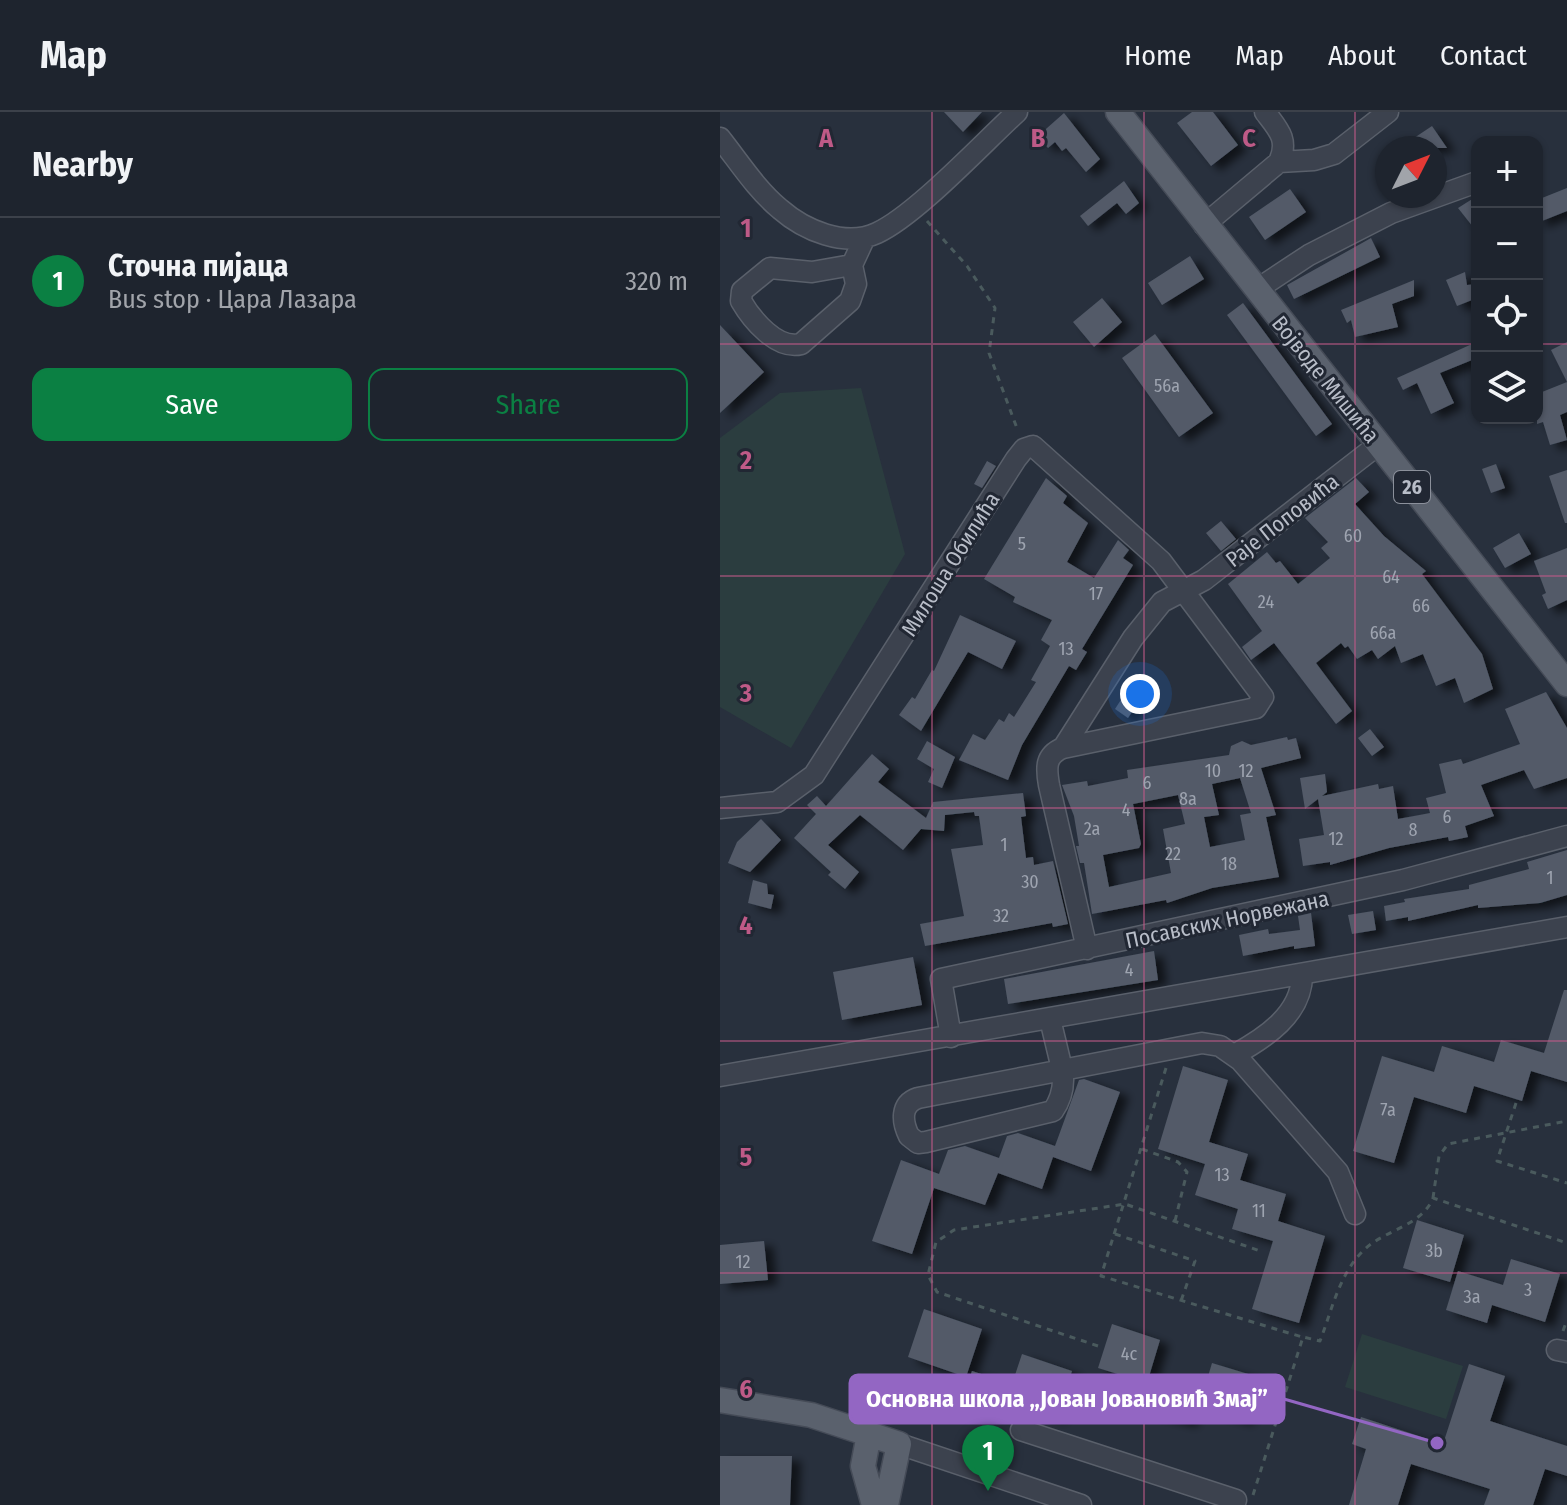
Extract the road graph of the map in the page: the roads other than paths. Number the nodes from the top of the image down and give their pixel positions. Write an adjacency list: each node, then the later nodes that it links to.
1 (1017, 112): 9 (street)
2 (1118, 112): 8 (main road, Војводе Мишића / 26)
3 (1265, 112): 6 (street)
4 (1388, 112): 6 (street)
5 (720, 138): 9 (street)
6 (1279, 162): 8 (street)
7 (1471, 184): 11 (street)
8 (1204, 225): 11 (main road, Војводе Мишића / 26)
9 (865, 237): 10 (street)
10 (852, 265): 10 (street)
11 (1256, 290): 12 (main road, Војводе Мишића / 26)
12 (1379, 444): 13 (street, Раје Поповића); 14 (main road, Војводе Мишића / 26)
13 (1183, 590): 15 (street, Раје Поповића); 15 (street); 16 (street, Милоша Обилића)
14 (1567, 684)
15 (1063, 748): 19 (street, Раје Поповића)
16 (720, 808)
17 (1567, 836): 19 (street, Посавских Норвежана)
18 (1567, 927): 20 (street)
19 (1087, 949): 22 (street, Посавских Норвежана)
20 (1302, 975): 21 (street); 23 (street)
21 (1050, 1019): 22 (street); 24 (street)
22 (951, 1037): 25 (street)
23 (1234, 1055): 24 (street); 26 (street)
24 (1062, 1069): 24 (street)
25 (720, 1076)
26 (1355, 1214)
27 (720, 1400): 29 (main road)
28 (1021, 1430): 31 (street)
29 (869, 1434): 30 (main road); 32 (main road)
30 (899, 1444): 33 (main road); 34 (street)
31 (1235, 1502)
32 (874, 1505)
33 (886, 1505)
34 (1081, 1505)

